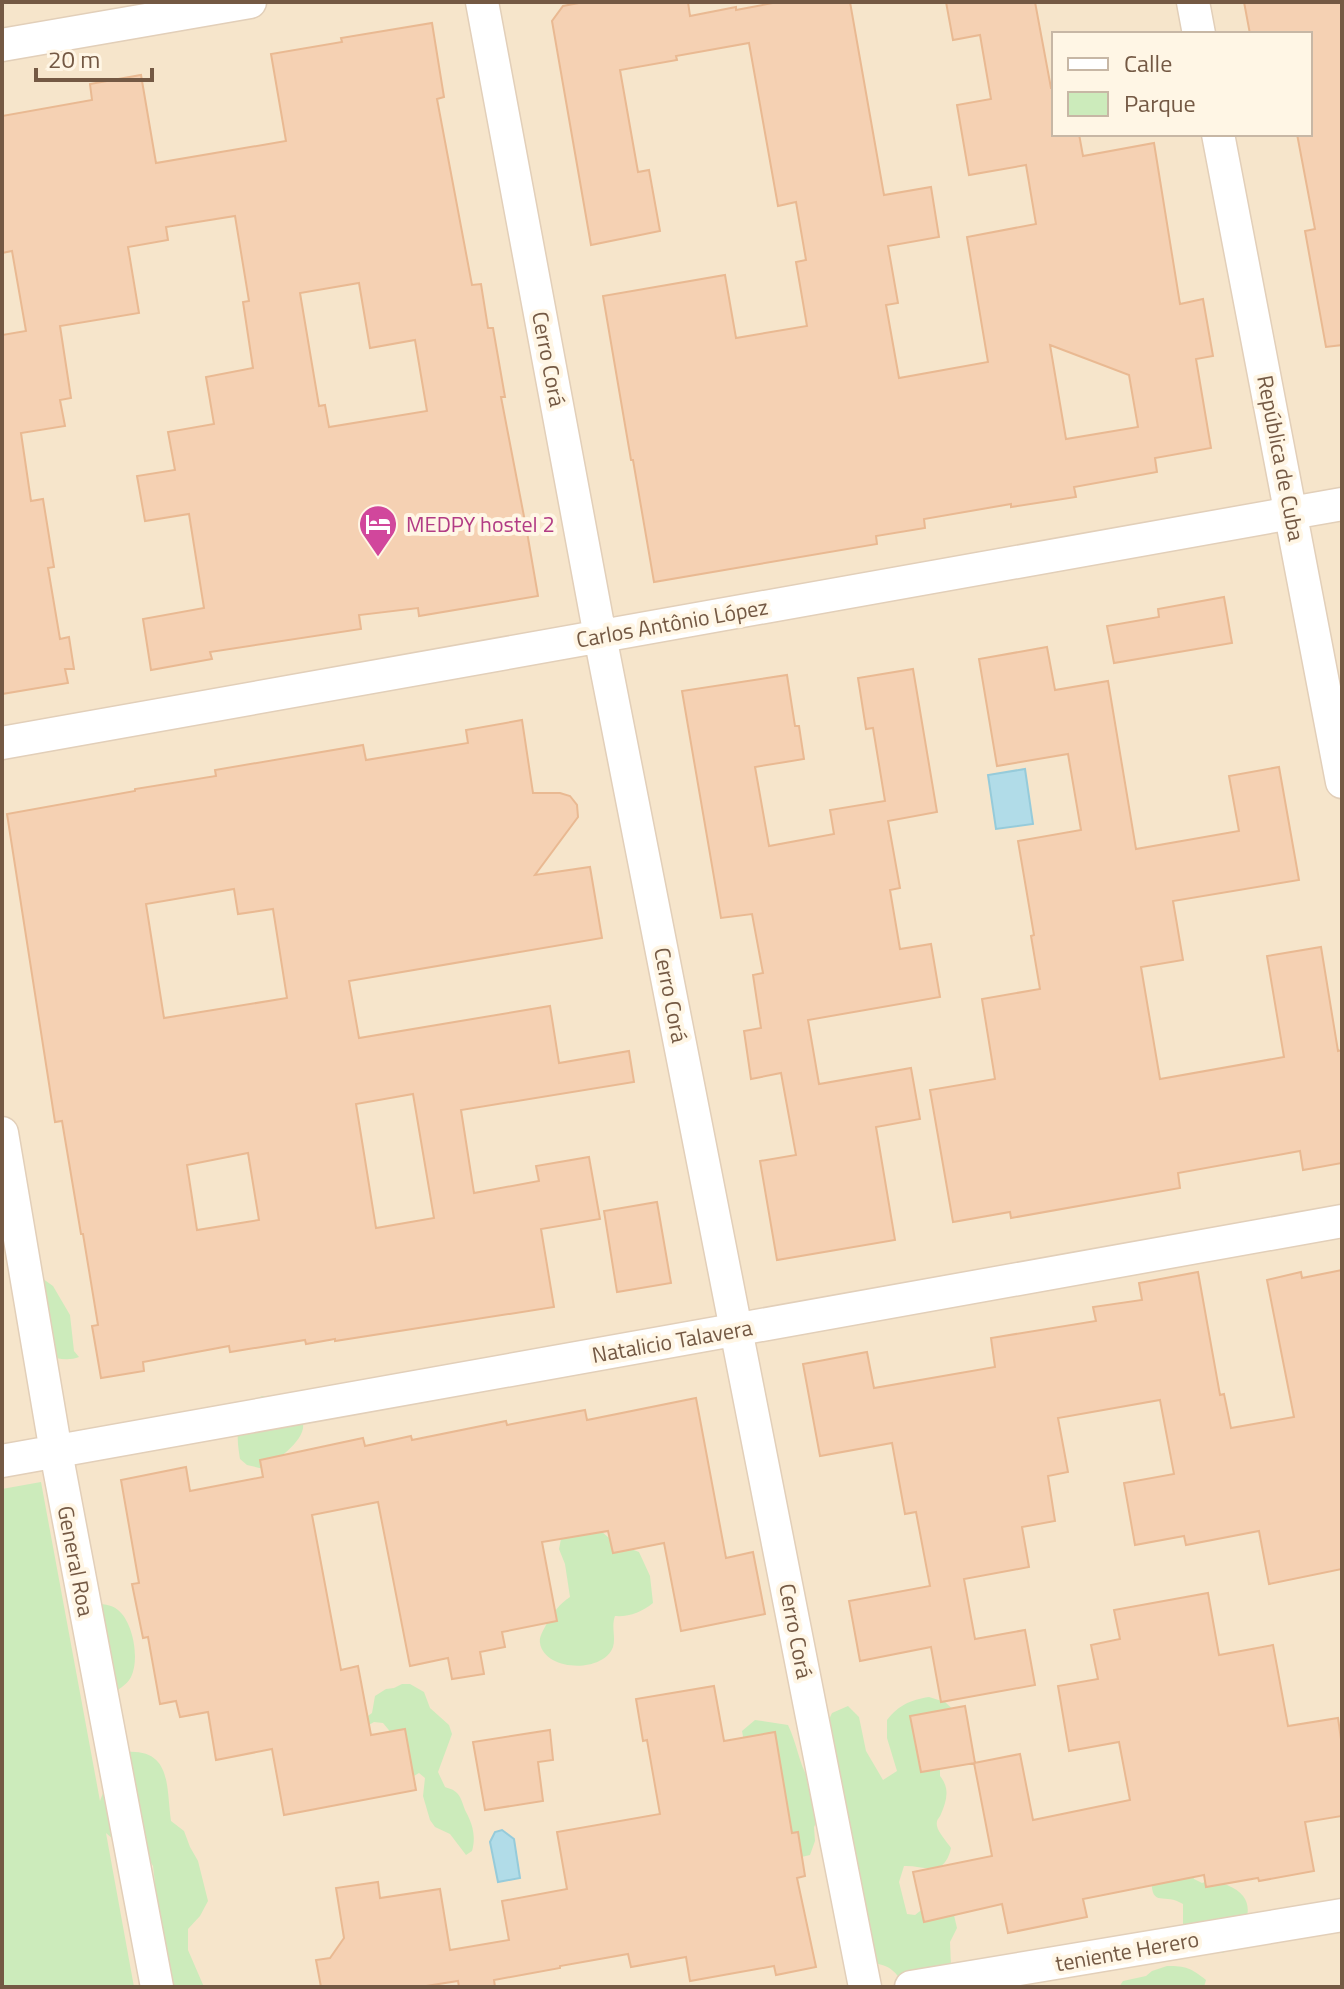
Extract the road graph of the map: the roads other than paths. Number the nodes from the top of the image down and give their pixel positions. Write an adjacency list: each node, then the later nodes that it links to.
1 (250, 2): 5 (street)
2 (482, 2): 9 (street, Cerro Corá)
3 (1193, 2): 4 (street)
4 (1199, 32)
5 (2, 45)
6 (1218, 136): 8 (street, República de Cuba)
7 (1342, 504): 8 (street, Carlos Antônio López)
8 (1291, 513): 9 (street, Carlos Antônio López); 11 (street, República de Cuba)
9 (600, 636): 10 (street, Carlos Antônio López); 14 (street, Cerro Corá)
10 (2, 743)
11 (1342, 782)
12 (2, 1133): 15 (street, General Roa)
13 (1342, 1221): 14 (street, Natalicio Talavera)
14 (737, 1329): 15 (street, Natalicio Talavera); 19 (street, Cerro Corá)
15 (56, 1452): 16 (street, Natalicio Talavera); 18 (street, General Roa)
16 (2, 1461)
17 (1342, 1915): 20 (street, teniente Herero)
18 (157, 1987)
19 (865, 1987)
20 (911, 1987)

